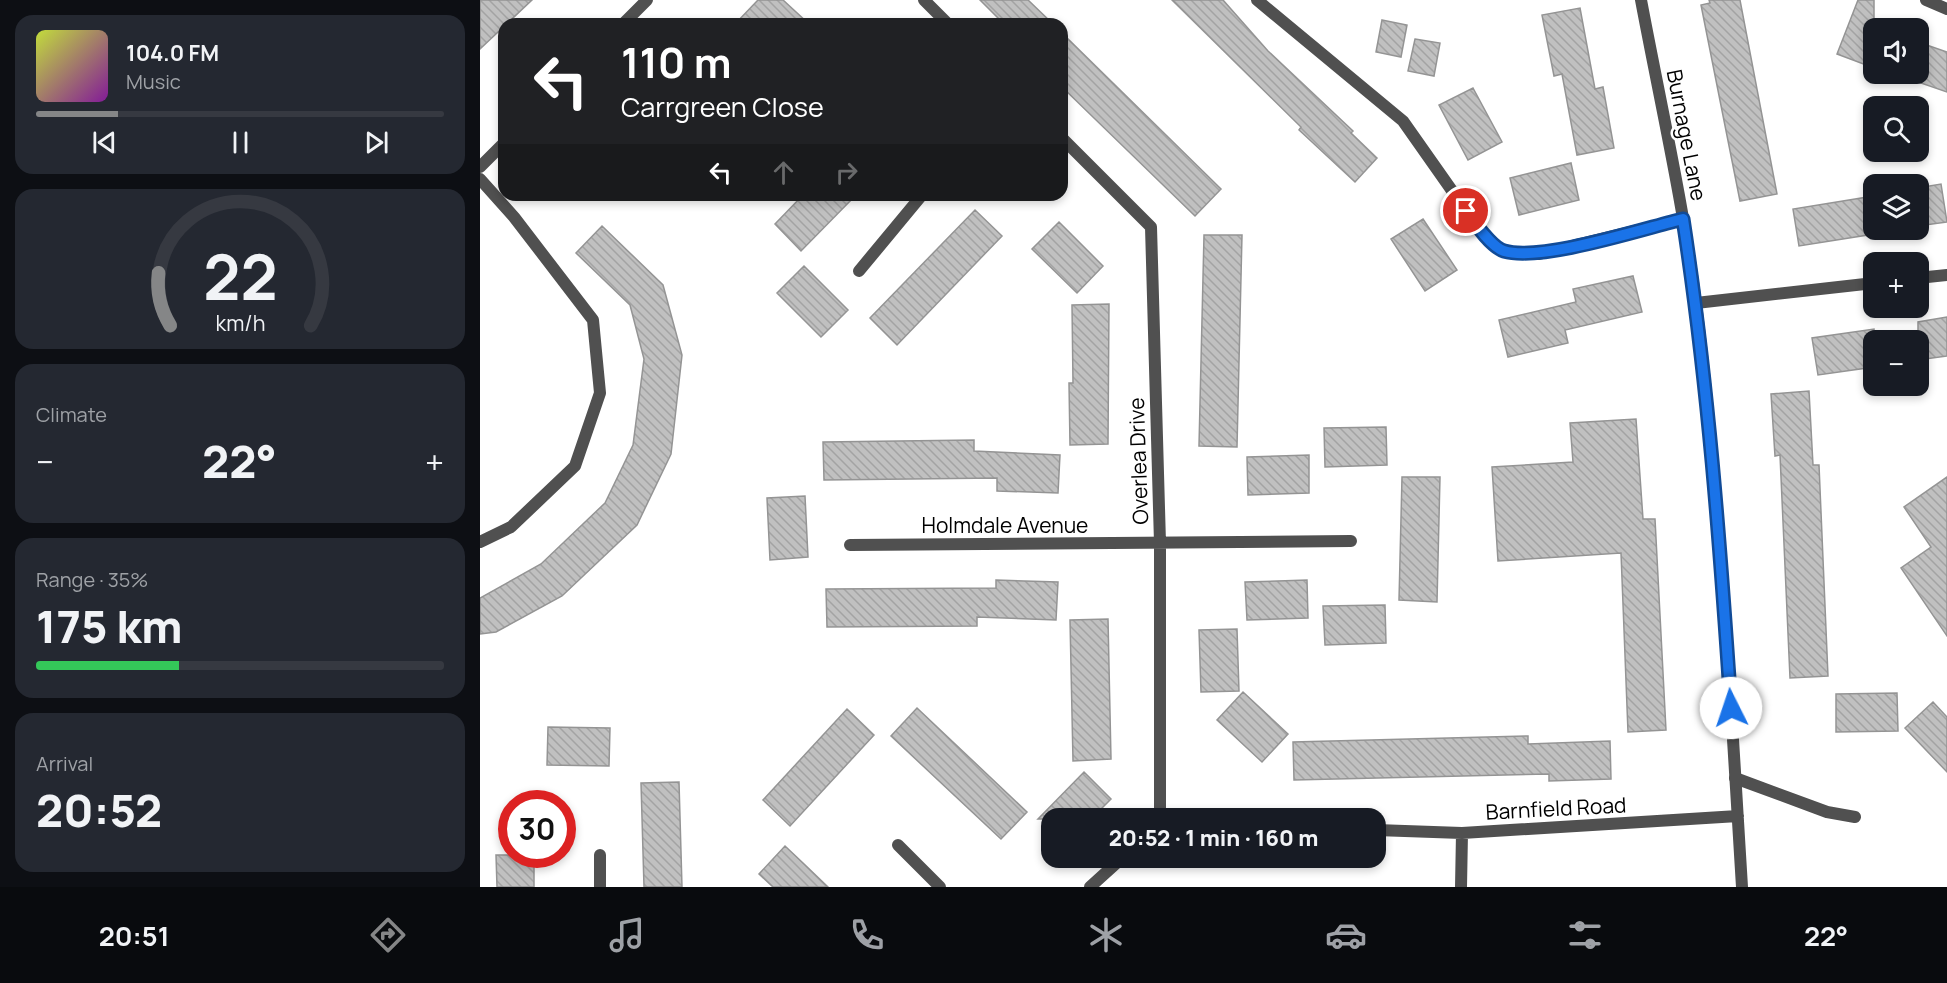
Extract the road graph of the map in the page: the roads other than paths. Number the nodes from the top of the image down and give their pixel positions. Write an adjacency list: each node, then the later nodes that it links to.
1 (647, 0): 7 (street)
2 (924, 0): 8 (street)
3 (1257, 0): 16 (street)
4 (1641, 0): 16 (street, Burnage Lane)
5 (1926, 0): 6 (street)
6 (1947, 9)
7 (629, 18)
8 (942, 18)
9 (1068, 144): 24 (street, Overlea Drive)
10 (498, 149): 11 (street)
11 (480, 167)
12 (480, 179): 13 (street)
13 (498, 199)
14 (500, 201): 23 (street)
15 (917, 201): 17 (street)
16 (1683, 219): 21 (street, Burnage Lane)
17 (859, 271)
18 (1947, 275): 19 (street)
19 (1929, 277)
20 (1863, 284): 21 (street)
21 (1696, 303): 26 (street, Burnage Lane)
22 (1351, 541): 24 (street, Holmdale Avenue)
23 (480, 542)
24 (1160, 543): 25 (street, Holmdale Avenue); 27 (street, Overlea Drive)
25 (850, 545)
26 (1735, 778): 28 (street, Burnage Lane); 29 (street)
27 (1160, 808)
28 (1738, 816): 31 (street, Barnfield Road); 39 (street, Burnage Lane)
29 (1855, 817)
30 (1386, 830): 31 (street, Barnfield Road)
31 (1462, 833): 38 (street)
32 (898, 845): 36 (street)
33 (600, 855): 35 (street)
34 (1111, 868): 37 (street)
35 (600, 887)
36 (940, 887)
37 (1090, 887)
38 (1461, 887)
39 (1743, 887)

